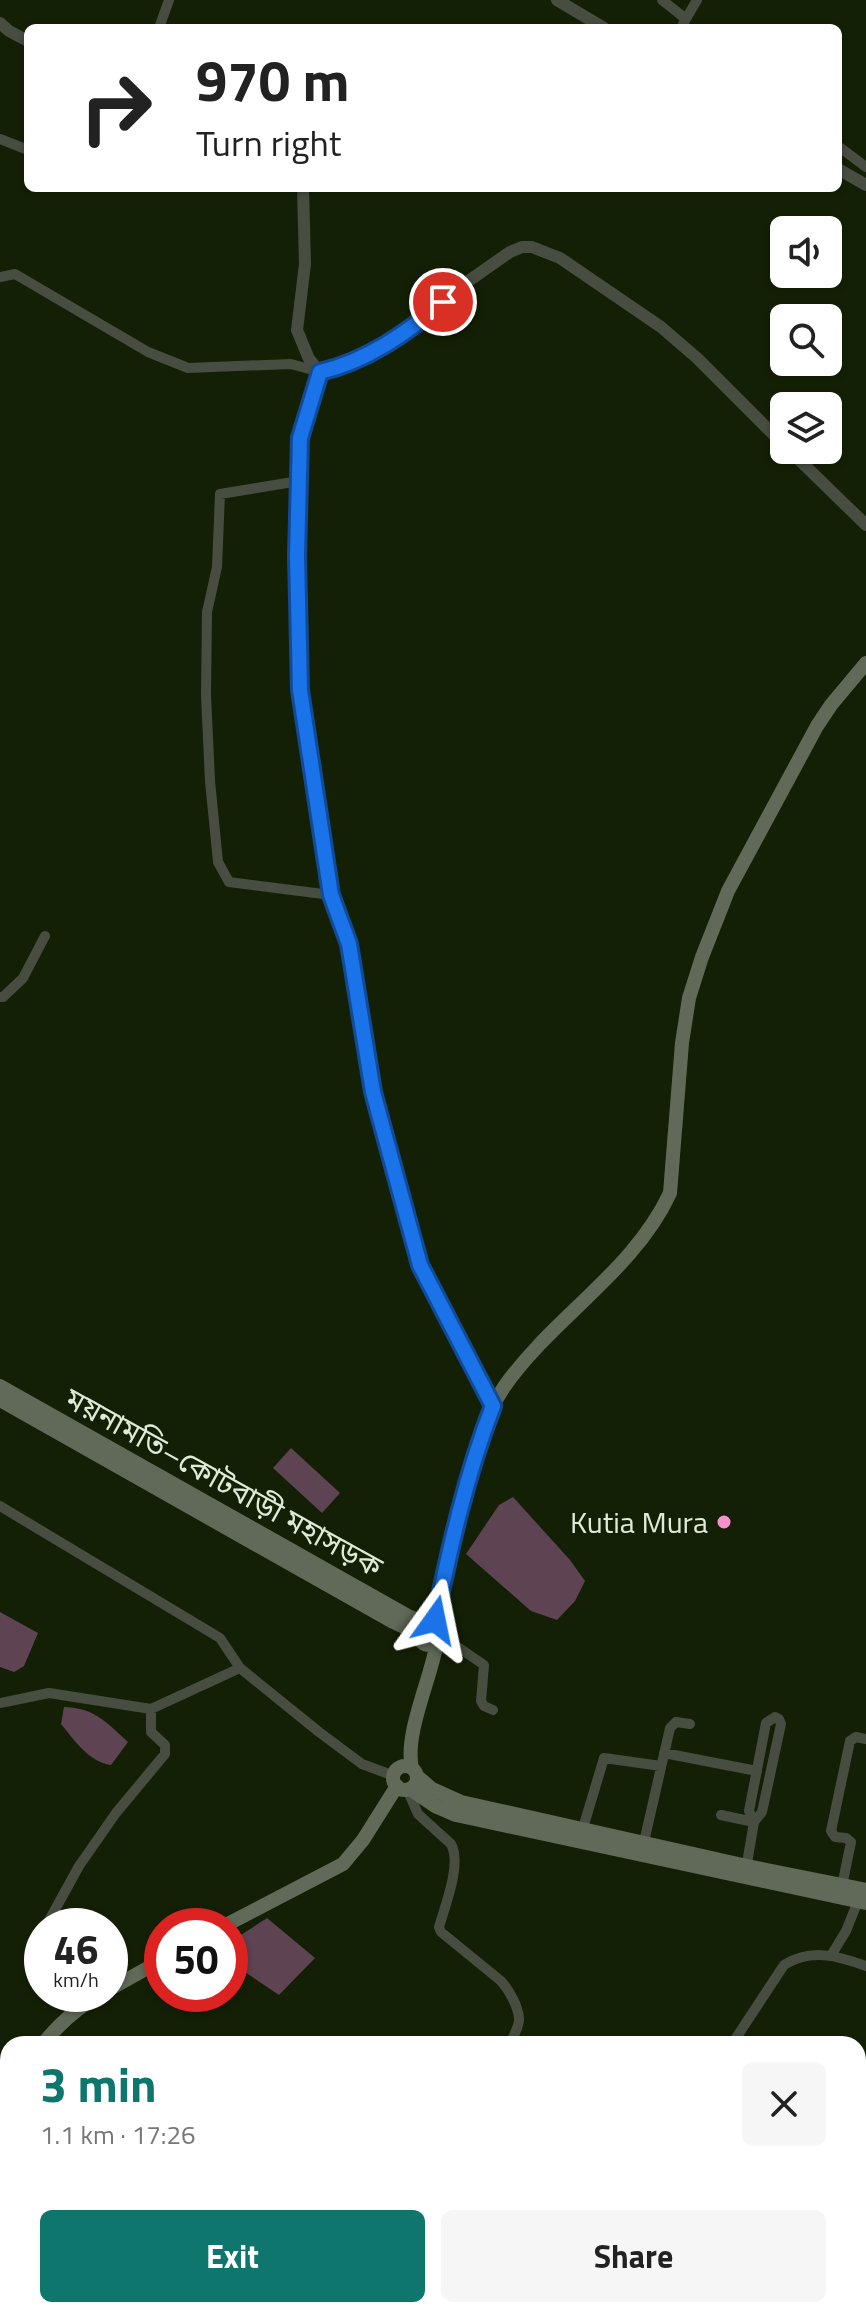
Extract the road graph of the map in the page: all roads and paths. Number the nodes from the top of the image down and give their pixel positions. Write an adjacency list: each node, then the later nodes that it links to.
1 (169, 0): 6 (street)
2 (557, 0): 7 (street)
3 (662, 0): 8 (street)
4 (697, 0): 8 (street)
5 (0, 23): 9 (street)
6 (160, 24)
7 (597, 24)
8 (685, 24)
9 (24, 39)
10 (0, 139): 11 (street)
11 (24, 148)
12 (842, 149): 13 (street)
13 (866, 167)
14 (842, 171): 15 (street)
15 (866, 185)
16 (303, 192): 18 (street)
17 (0, 277): 18 (street)
18 (320, 372): 19 (street); 21 (street)
19 (770, 431)
20 (803, 464): 22 (street)
21 (299, 481): 24 (street); 24 (street)
22 (866, 525)
23 (866, 663): 29 (main road)
24 (331, 895): 29 (street)
25 (45, 936): 26 (street)
26 (0, 997)
27 (0, 1386): 30 (main road, ময়নামতি–কোটবাড়ী মহাসড়ক)
28 (0, 1400): 30 (main road, ময়নামতি–কোটবাড়ী মহাসড়ক)
29 (493, 1406): 32 (main road)
30 (56, 1425): 32 (main road, ময়নামতি–কোটবাড়ী মহাসড়ক)
31 (0, 1506): 33 (street)
32 (430, 1633): 36 (street); 42 (main road)
33 (240, 1668): 35 (street); 42 (street)
34 (0, 1703): 35 (street)
35 (151, 1709): 50 (street)
36 (493, 1710)
37 (690, 1724): 39 (street)
38 (866, 1739): 48 (street)
39 (664, 1753): 40 (street); 41 (street)
40 (661, 1766): 45 (street); 46 (street)
41 (757, 1771): 44 (street); 44 (street)
42 (406, 1779): 45 (main road); 47 (main road); 51 (main road); 56 (street)
43 (721, 1815): 44 (street)
44 (754, 1822): 47 (street)
45 (583, 1828): 46 (main road)
46 (644, 1842): 47 (main road)
47 (746, 1872): 48 (main road); 49 (main road)
48 (842, 1886): 49 (main road)
49 (863, 1898): 52 (street)
50 (56, 1908)
51 (248, 1913)
52 (832, 1954): 53 (street); 57 (street)
53 (866, 1966)
54 (74, 2012): 55 (main road)
55 (49, 2036)
56 (513, 2036)
57 (737, 2036)

